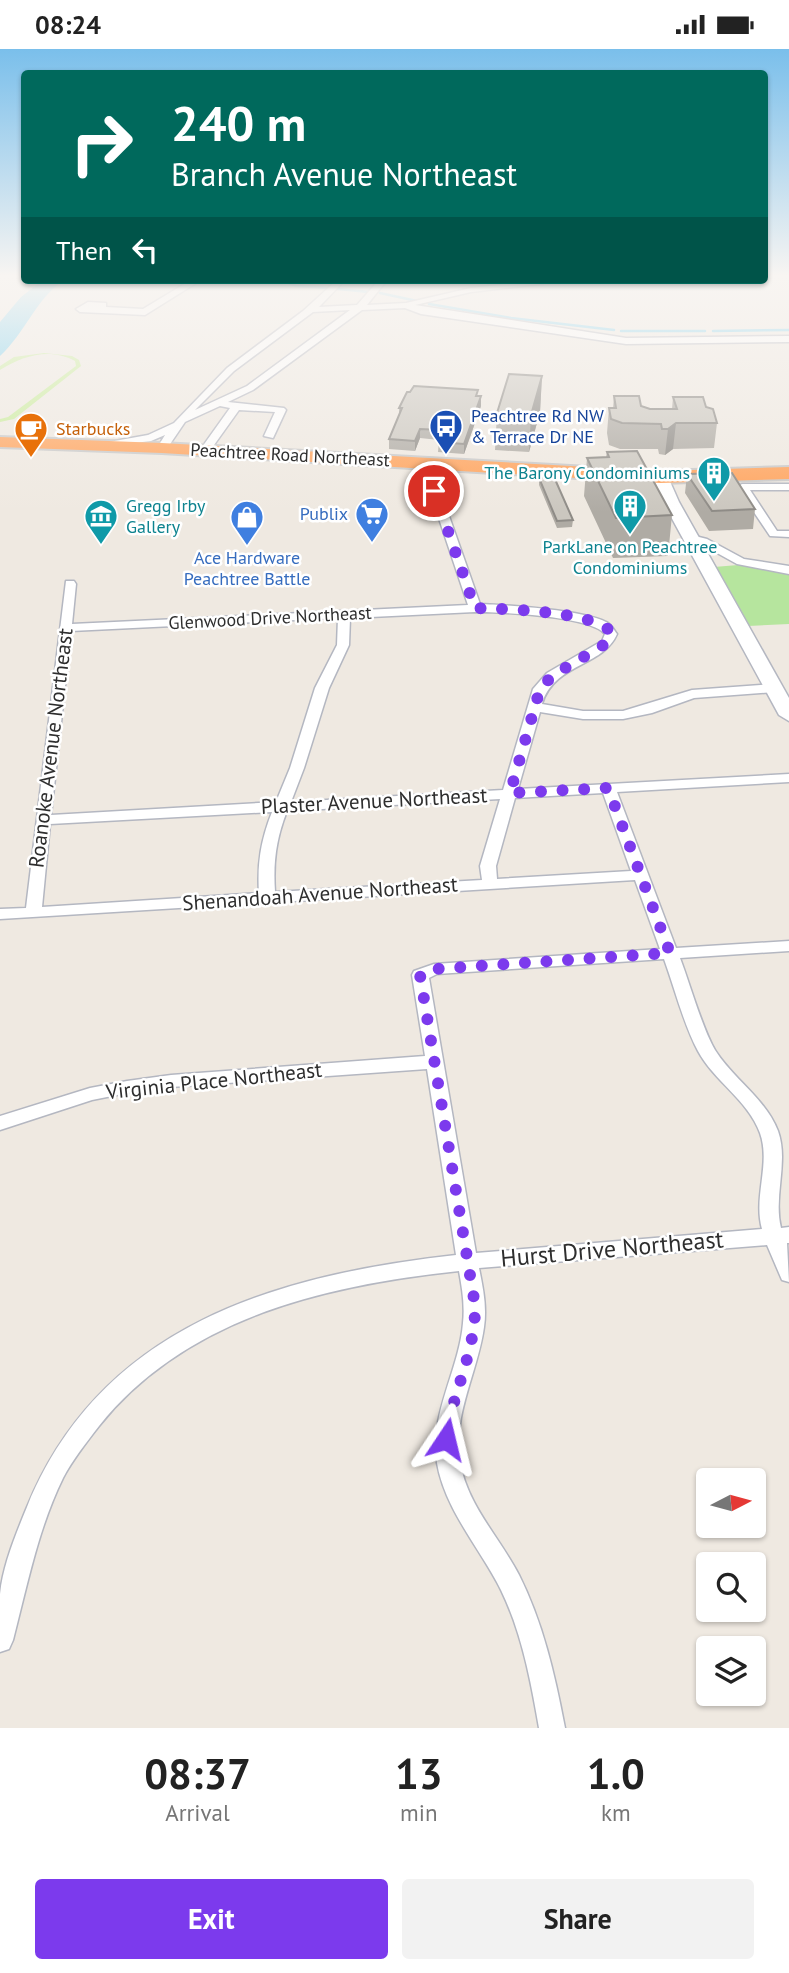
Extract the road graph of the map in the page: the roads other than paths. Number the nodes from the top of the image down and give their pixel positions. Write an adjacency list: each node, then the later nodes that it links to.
1 (250, 355): 5 (street)
2 (294, 355): 3 (street)
3 (220, 403): 4 (street); 5 (street)
4 (236, 407): 6 (street); 10 (street)
5 (180, 423): 8 (street); 9 (street)
6 (269, 436)
7 (0, 442): 8 (highway, Peachtree Road Northeast)
8 (103, 446): 9 (highway, Peachtree Road Northeast)
9 (162, 448): 10 (highway, Peachtree Road Northeast)
10 (205, 450): 11 (highway, Peachtree Road Northeast)
11 (425, 462): 12 (highway, Peachtree Road Northeast); 18 (street)
12 (660, 477): 13 (highway, Peachtree Road Northeast); 15 (main road)
13 (782, 480): 14 (street)
14 (789, 534)
15 (691, 538): 16 (street); 21 (main road)
16 (789, 571)
17 (70, 584): 20 (street, Roanoke Avenue Northeast)
18 (475, 608): 19 (street, Glenwood Drive Northeast); 22 (street, Glenwood Drive Northeast)
19 (344, 614): 20 (street, Glenwood Drive Northeast); 27 (street)
20 (65, 628): 28 (street, Roanoke Avenue Northeast)
21 (774, 688): 22 (street); 23 (main road)
22 (535, 707): 26 (street)
23 (789, 715)
24 (789, 778): 25 (street, Plaster Avenue Northeast)
25 (608, 788): 26 (street, Plaster Avenue Northeast); 29 (street)
26 (510, 793): 27 (street, Plaster Avenue Northeast); 30 (street)
27 (282, 805): 28 (street, Plaster Avenue Northeast); 31 (street)
28 (43, 820): 32 (street, Roanoke Avenue Northeast)
29 (640, 875): 30 (street, Shenandoah Avenue Northeast); 35 (street)
30 (490, 884): 31 (street, Shenandoah Avenue Northeast)
31 (267, 897): 32 (street, Shenandoah Avenue Northeast)
32 (33, 912): 33 (street, Shenandoah Avenue Northeast)
33 (0, 914)
34 (789, 946): 35 (street)
35 (670, 953): 36 (street); 38 (street)
36 (433, 1062): 37 (street, Virginia Place Northeast); 39 (street)
37 (0, 1122)
38 (782, 1235): 39 (street, Hurst Drive Northeast); 40 (street)
39 (468, 1260): 41 (street, Hurst Drive Northeast); 42 (street)
40 (789, 1274)
41 (0, 1640)
42 (552, 1728)

